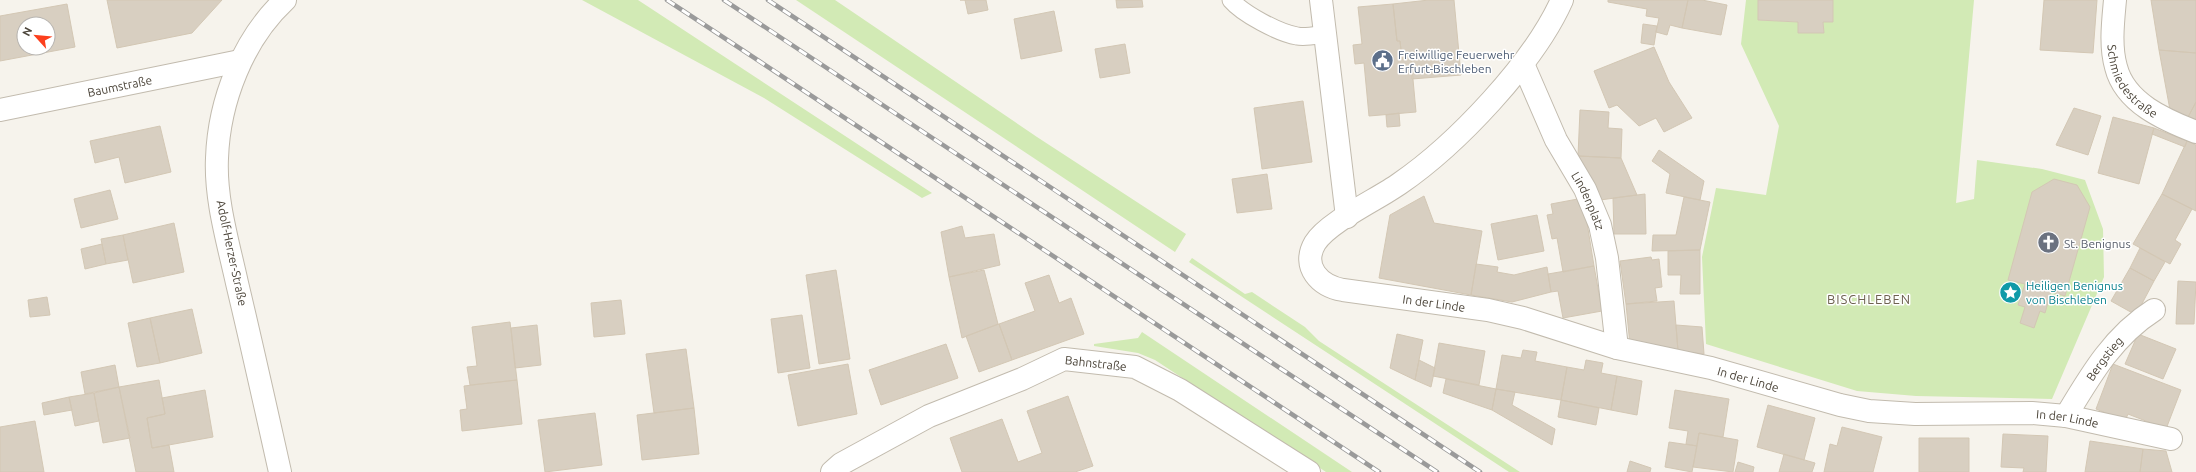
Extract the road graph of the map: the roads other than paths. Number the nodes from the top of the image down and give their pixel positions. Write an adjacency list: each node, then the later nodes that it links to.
1 (285, 0): 7 (street, Adolf-Herzer-Straße)
2 (1231, 0): 6 (lane)
3 (1321, 0): 6 (street)
4 (1562, 0): 8 (street)
5 (2115, 0): 10 (street, Schmiedestraße)
6 (1325, 34): 11 (street)
7 (240, 61): 9 (street, Baumstraße); 16 (street, Adolf-Herzer-Straße)
8 (1523, 64): 11 (street); 13 (street, Lindenplatz)
9 (0, 110)
10 (2196, 132)
11 (1347, 217): 13 (street, In der Linde)
12 (2154, 310): 14 (street, Bergstieg)
13 (1617, 348): 14 (street, In der Linde)
14 (2066, 416): 15 (street, In der Linde)
15 (2172, 439)
16 (280, 472)
17 (832, 472): 18 (street, Bahnstraße)
18 (1309, 472)

